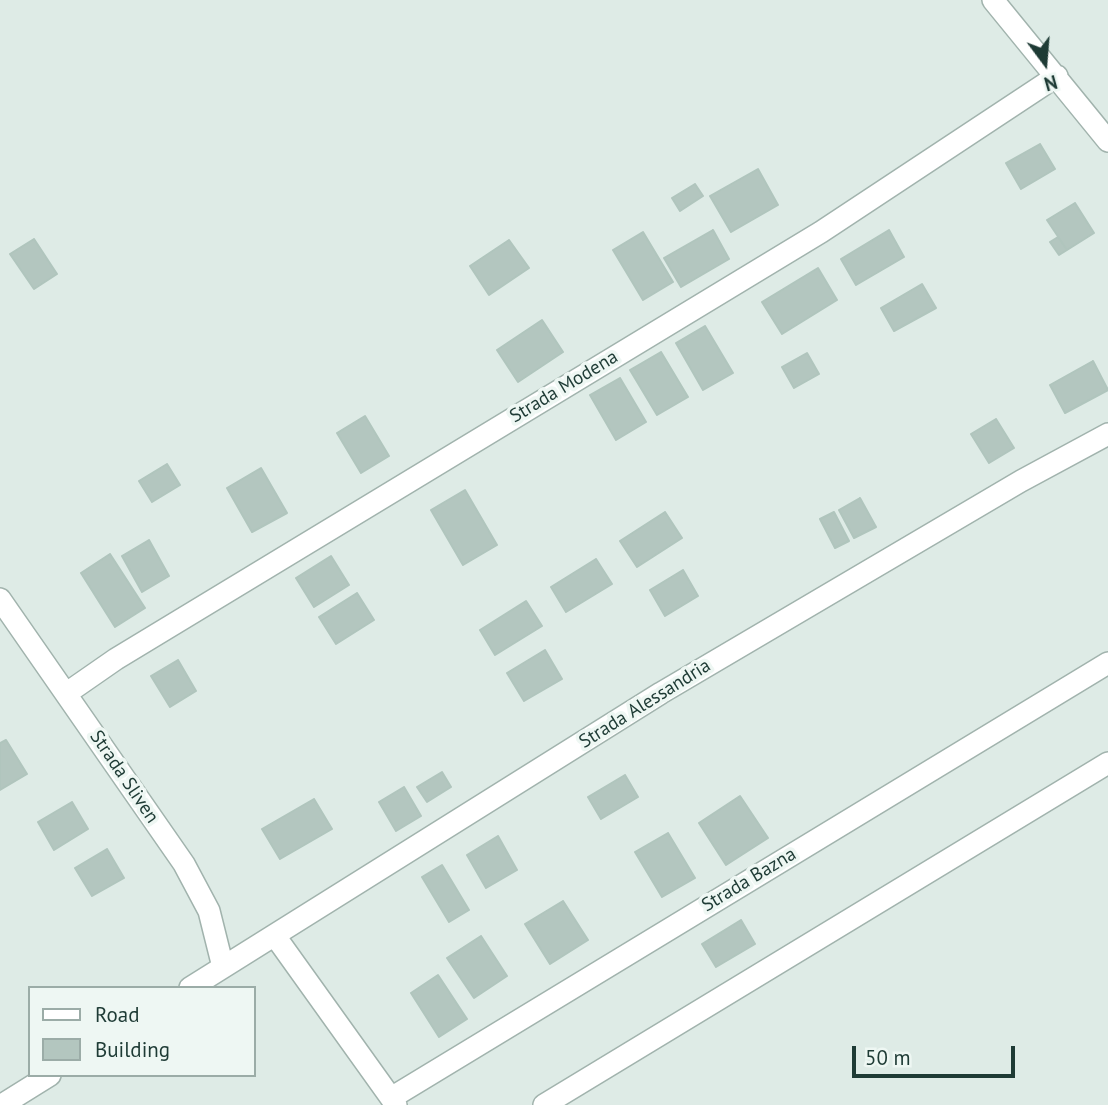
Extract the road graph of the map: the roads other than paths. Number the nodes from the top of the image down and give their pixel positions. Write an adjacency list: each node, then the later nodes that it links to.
1 (993, 0): 2 (street)
2 (1057, 76): 3 (street); 7 (street, Strada Modena)
3 (1108, 141)
4 (1108, 434): 9 (street, Strada Alessandria)
5 (0, 599): 7 (street, Strada Sliven)
6 (1108, 663): 13 (street, Strada Bazna)
7 (67, 693): 10 (street, Strada Sliven)
8 (1108, 763): 15 (street)
9 (275, 936): 10 (street, Strada Alessandria); 13 (street)
10 (223, 967): 11 (street, Strada Alessandria)
11 (193, 986)
12 (47, 1077): 14 (street)
13 (393, 1101)
14 (2, 1105)
15 (544, 1105)

